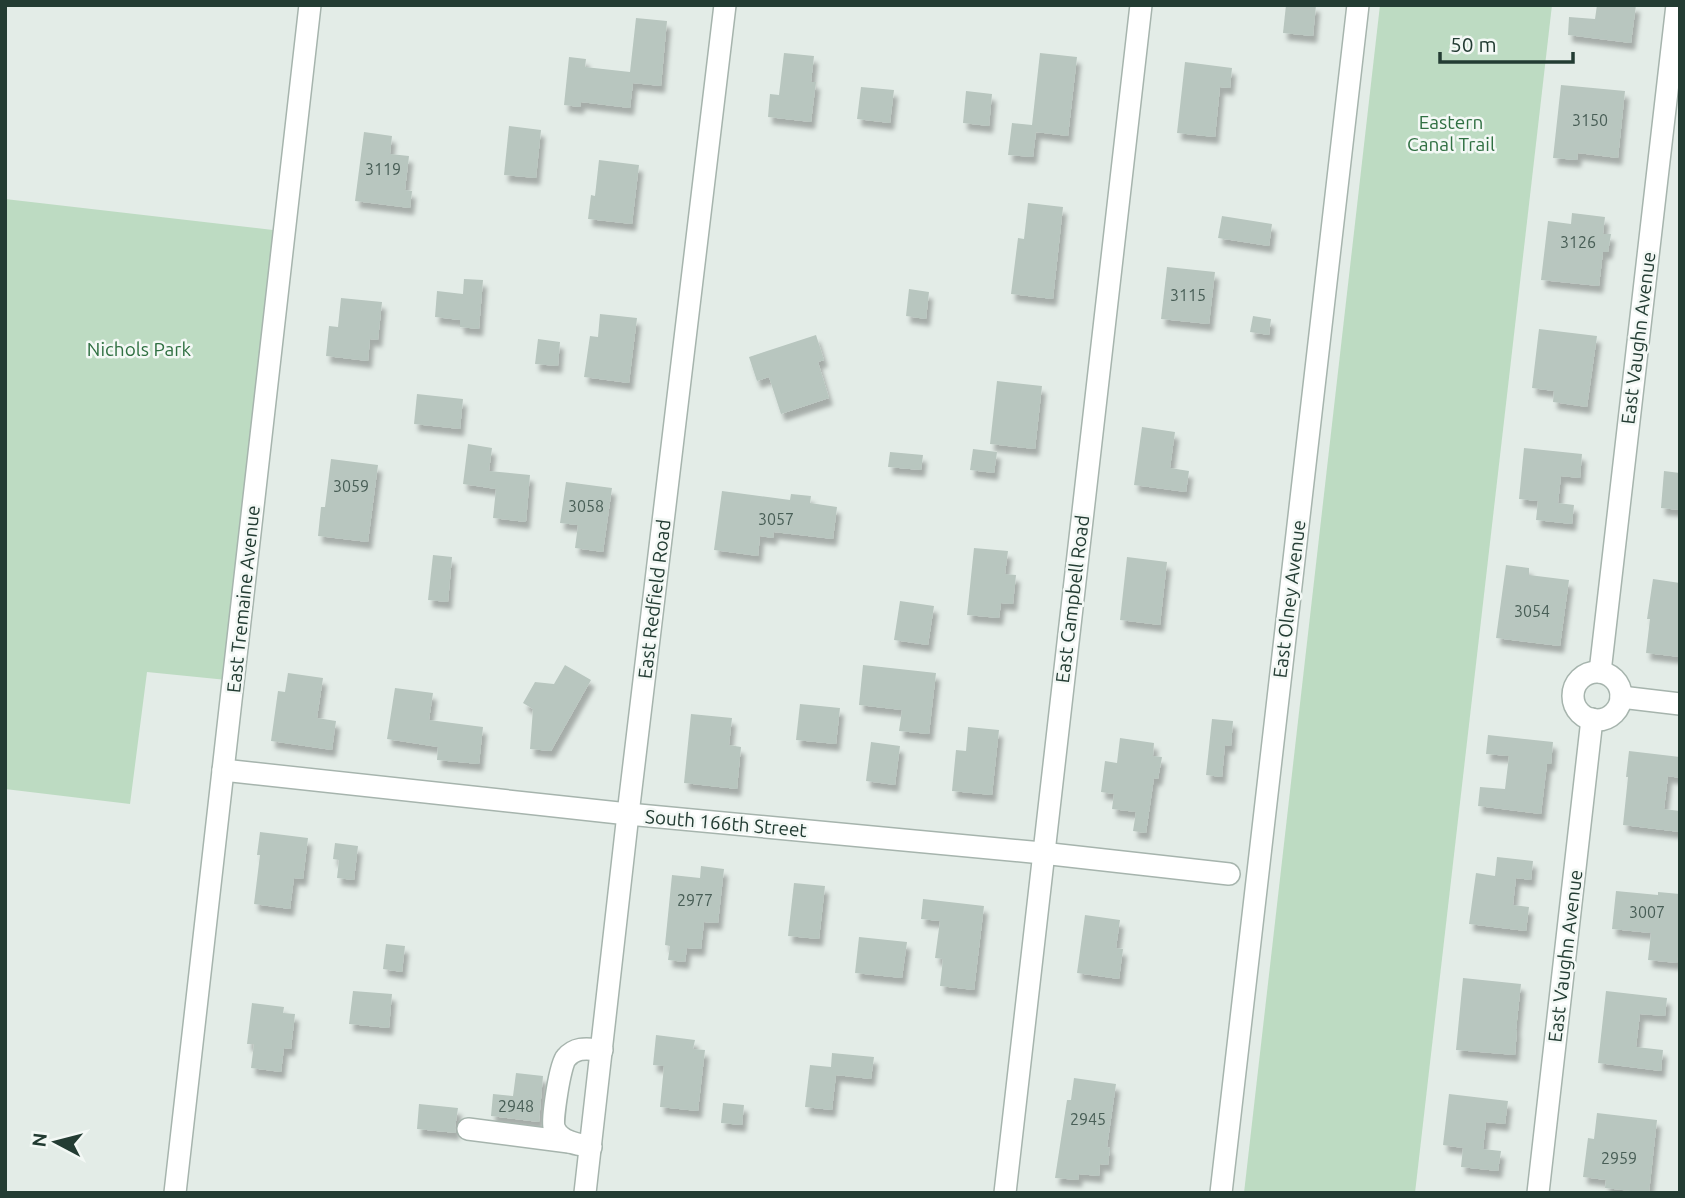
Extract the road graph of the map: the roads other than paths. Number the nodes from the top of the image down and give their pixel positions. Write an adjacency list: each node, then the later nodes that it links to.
1 (310, 5): 10 (street, East Tremaine Avenue)
2 (725, 5): 11 (street, East Redfield Road)
3 (1141, 5): 12 (street, East Campbell Road)
4 (1358, 5): 21 (street, East Olney Avenue)
5 (1677, 5): 6 (street, East Vaughn Avenue)
6 (1600, 671): 7 (street); 9 (street)
7 (1621, 697): 8 (street); 9 (street)
8 (1680, 704)
9 (1592, 719): 22 (street, East Vaughn Avenue)
10 (223, 770): 11 (street, South 166th Street); 18 (street, East Tremaine Avenue)
11 (628, 814): 12 (street, South 166th Street); 14 (street, East Redfield Road)
12 (1042, 853): 13 (street, South 166th Street); 20 (street, East Campbell Road)
13 (1229, 874)
14 (602, 1050): 16 (street); 17 (street, East Redfield Road)
15 (468, 1129): 16 (street)
16 (569, 1142): 17 (street)
17 (591, 1146): 19 (street, East Redfield Road)
18 (175, 1193)
19 (585, 1193)
20 (1005, 1193)
21 (1221, 1193)
22 (1538, 1193)

